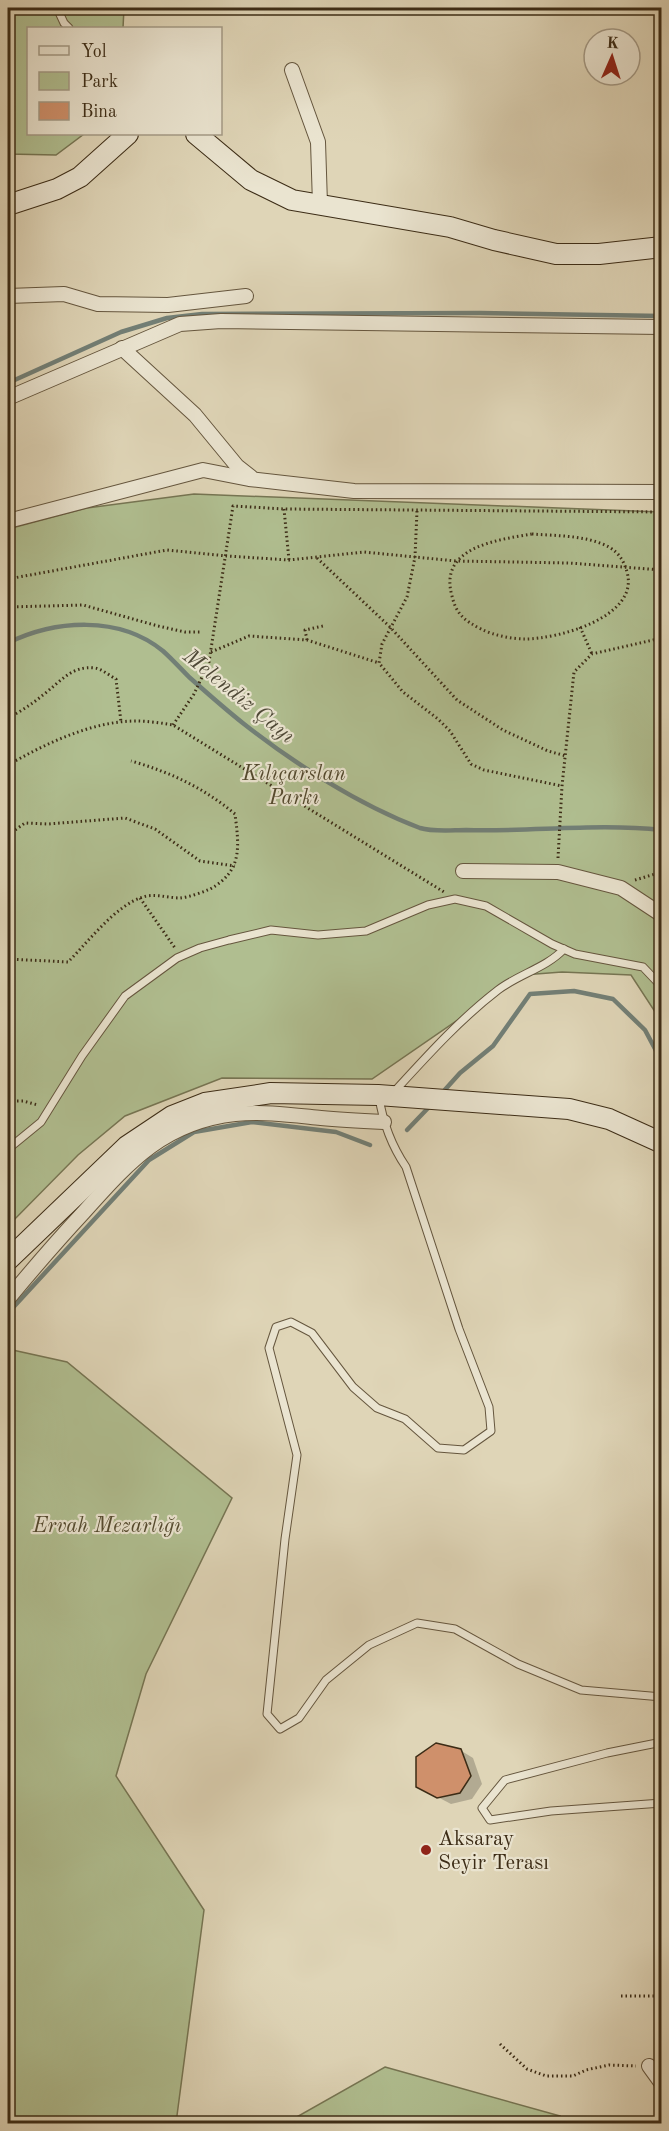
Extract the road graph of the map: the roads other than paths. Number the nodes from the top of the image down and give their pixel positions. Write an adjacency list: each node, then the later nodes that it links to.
1 (57, 8): 2 (lane)
2 (68, 27)
3 (292, 70): 6 (street)
4 (127, 135): 7 (main road)
5 (197, 135): 6 (main road)
6 (320, 204): 8 (main road)
7 (8, 205)
8 (662, 248)
9 (246, 296): 10 (street)
10 (8, 297)
11 (662, 327): 12 (street)
12 (122, 348): 13 (street); 14 (street)
13 (8, 398)
14 (255, 480): 15 (street); 16 (street)
15 (662, 492)
16 (8, 521)
17 (463, 871): 18 (street)
18 (662, 915)
19 (564, 949): 20 (lane); 21 (lane); 24 (lane)
20 (662, 987)
21 (393, 1095): 22 (lane); 23 (main road); 25 (main road)
22 (384, 1122): 26 (street); 27 (lane)
23 (662, 1143)
24 (8, 1149)
25 (8, 1260)
26 (8, 1299)
27 (662, 1697)
28 (662, 1742): 29 (lane)
29 (662, 1803)
30 (649, 2066): 31 (street)
31 (662, 2084)

